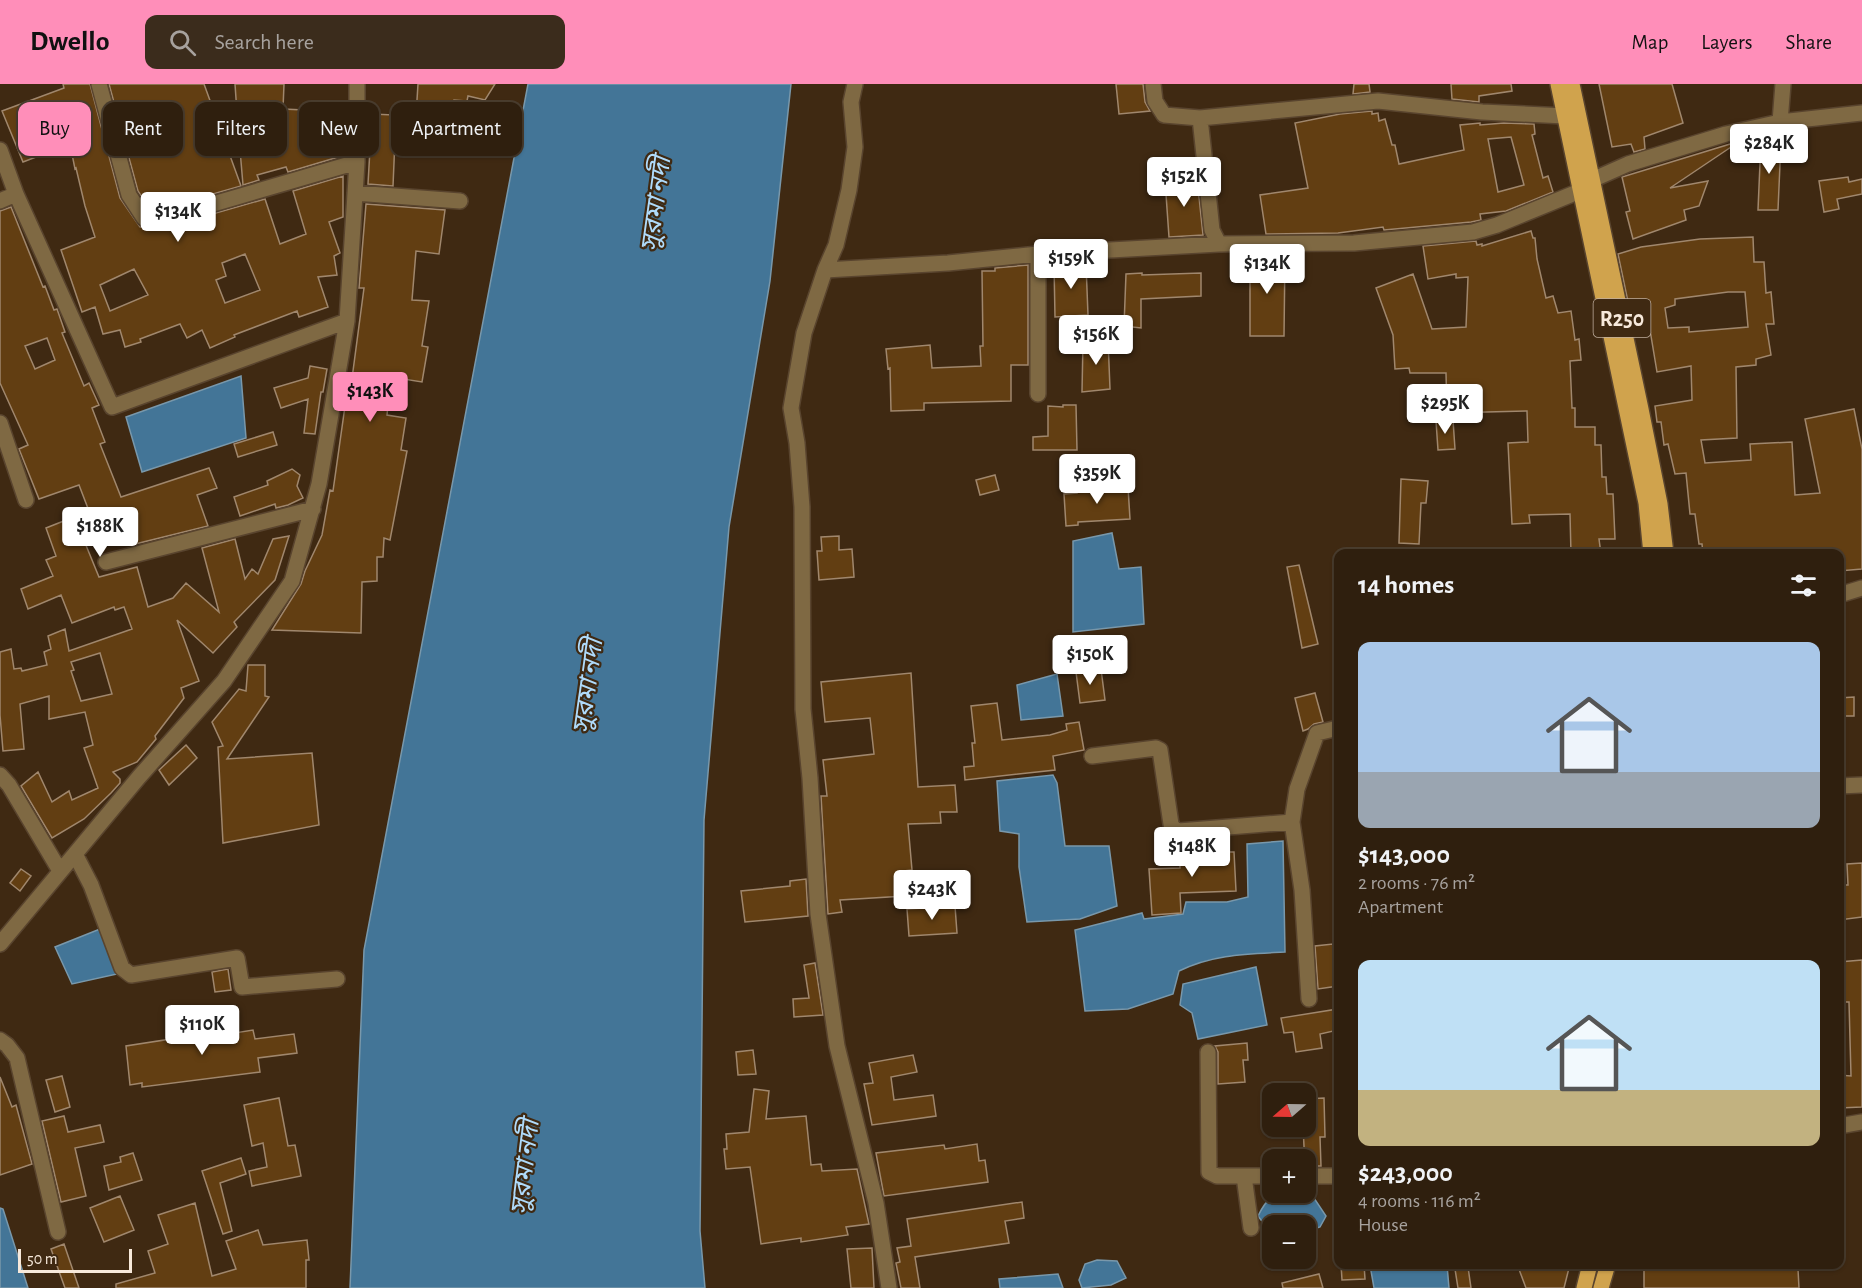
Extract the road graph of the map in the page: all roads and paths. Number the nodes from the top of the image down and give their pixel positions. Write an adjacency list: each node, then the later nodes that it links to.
1 (99, 84): 13 (street)
2 (357, 84): 13 (street)
3 (855, 84): 22 (street)
4 (1153, 84): 10 (street)
5 (1558, 84): 9 (main road, R250)
6 (1572, 84): 14 (main road, R250)
7 (1783, 84): 11 (street)
8 (1862, 113): 11 (street)
9 (1565, 116): 10 (street); 15 (main road, R250)
10 (1200, 118): 20 (street)
11 (1780, 122): 14 (street)
12 (0, 150): 17 (street)
13 (357, 162): 16 (street)
14 (1592, 180): 15 (street); 29 (main road, R250)
15 (1580, 191): 20 (street); 28 (main road, R250)
16 (355, 193): 19 (street); 23 (street)
17 (16, 194): 18 (street); 23 (street)
18 (0, 201)
19 (460, 201)
20 (1219, 244): 21 (street)
21 (1038, 254): 22 (street); 24 (street)
22 (825, 270): 56 (street)
23 (347, 321): 27 (street)
24 (1038, 394)
25 (0, 423): 26 (street)
26 (27, 500)
27 (314, 509): 30 (street); 39 (street)
28 (1651, 549)
29 (1665, 549)
30 (106, 562)
31 (1862, 588): 32 (street)
32 (1844, 593)
33 (1334, 729): 38 (street)
34 (1092, 756): 38 (street)
35 (0, 775): 40 (street)
36 (1862, 785): 37 (street)
37 (1844, 786)
38 (1293, 822): 43 (street)
39 (75, 854): 40 (street); 42 (street)
40 (60, 871): 41 (street)
41 (0, 944)
42 (337, 979)
43 (1309, 999)
44 (0, 1040): 53 (street)
45 (1208, 1052): 48 (street)
46 (1862, 1122): 47 (street)
47 (1844, 1125)
48 (1244, 1176): 49 (street); 52 (street)
49 (1262, 1176)
50 (1316, 1176): 51 (street)
51 (1334, 1176)
52 (1251, 1228)
53 (58, 1232)
54 (1589, 1269): 57 (main road)
55 (1607, 1269): 58 (main road)
56 (889, 1288)
57 (1584, 1288)
58 (1601, 1288)

